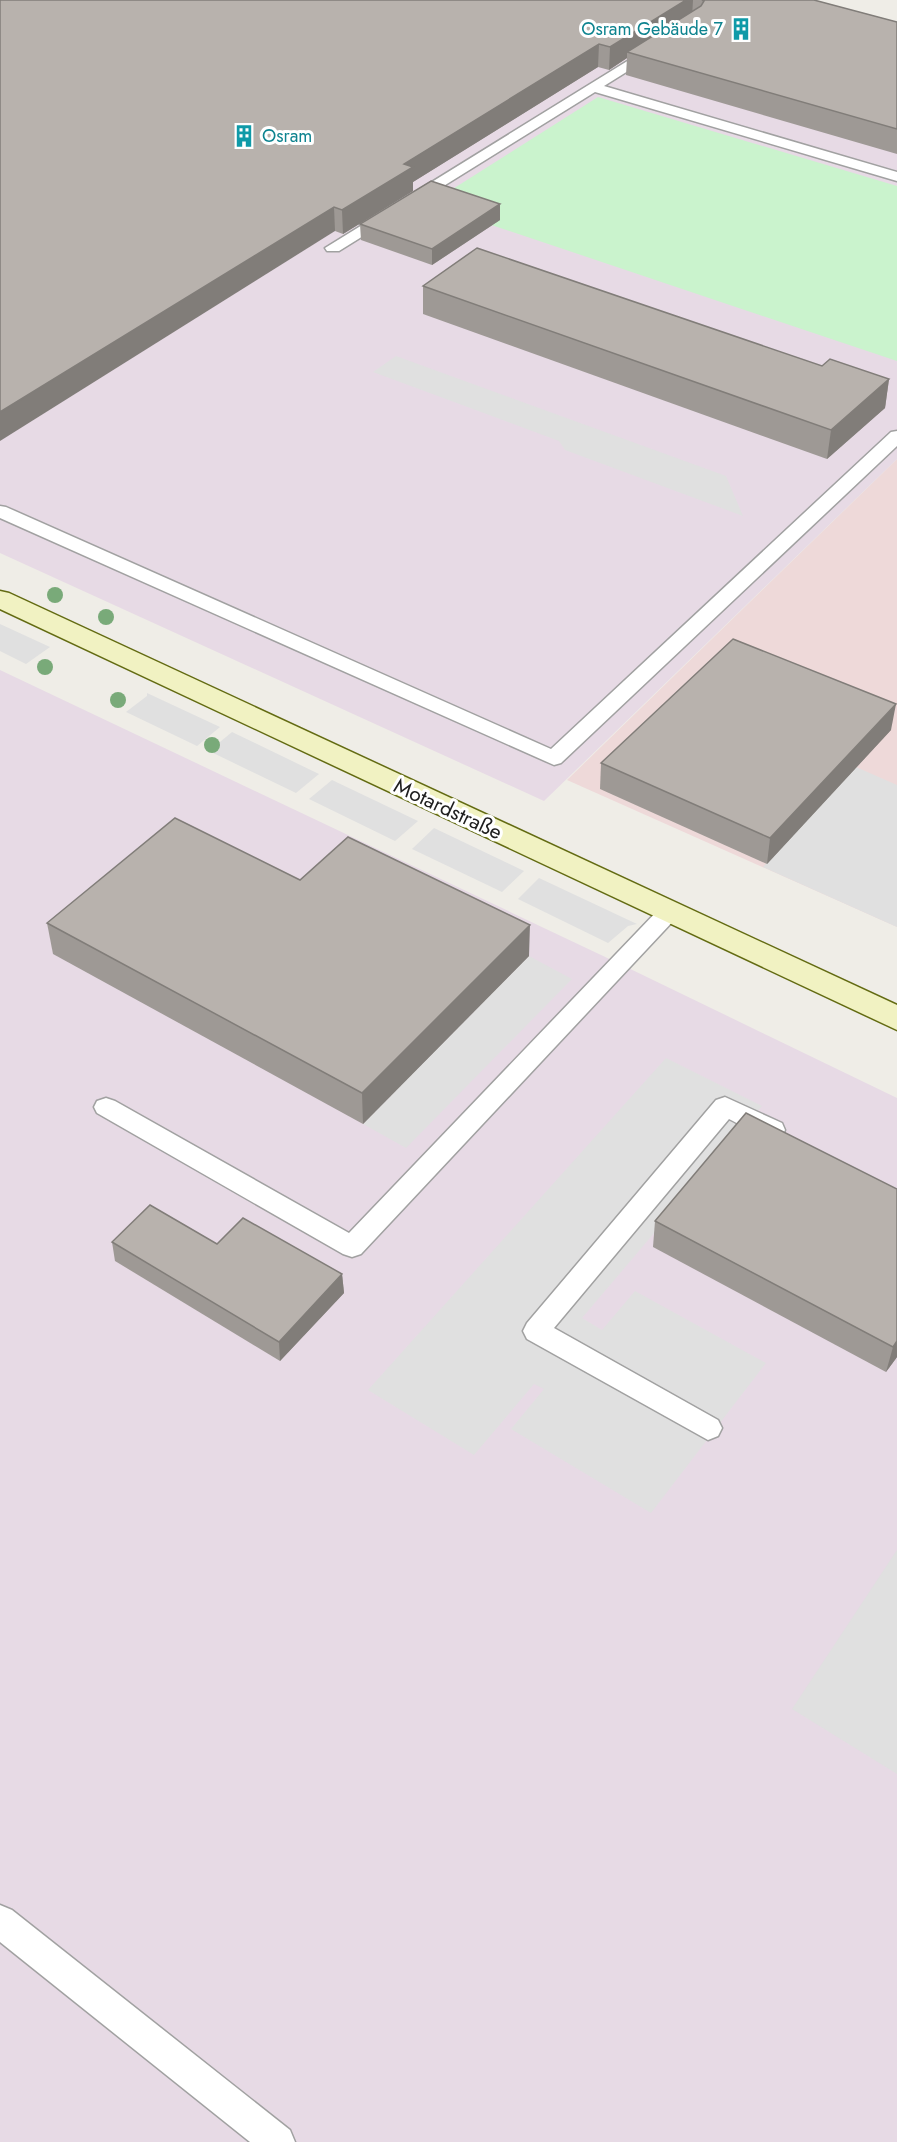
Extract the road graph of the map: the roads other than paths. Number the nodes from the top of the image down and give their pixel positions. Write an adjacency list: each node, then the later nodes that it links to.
1 (666, 41): 2 (lane)
2 (593, 87): 3 (lane); 4 (lane)
3 (897, 177)
4 (333, 248)
5 (897, 436): 6 (lane)
6 (0, 511)
7 (0, 599): 8 (street, Motardstraße)
8 (669, 912): 9 (street, Motardstraße); 10 (lane)
9 (897, 1018)
10 (106, 1107)
11 (799, 1143): 12 (lane)
12 (708, 1428)
13 (0, 1921): 14 (lane)
14 (278, 2142)

